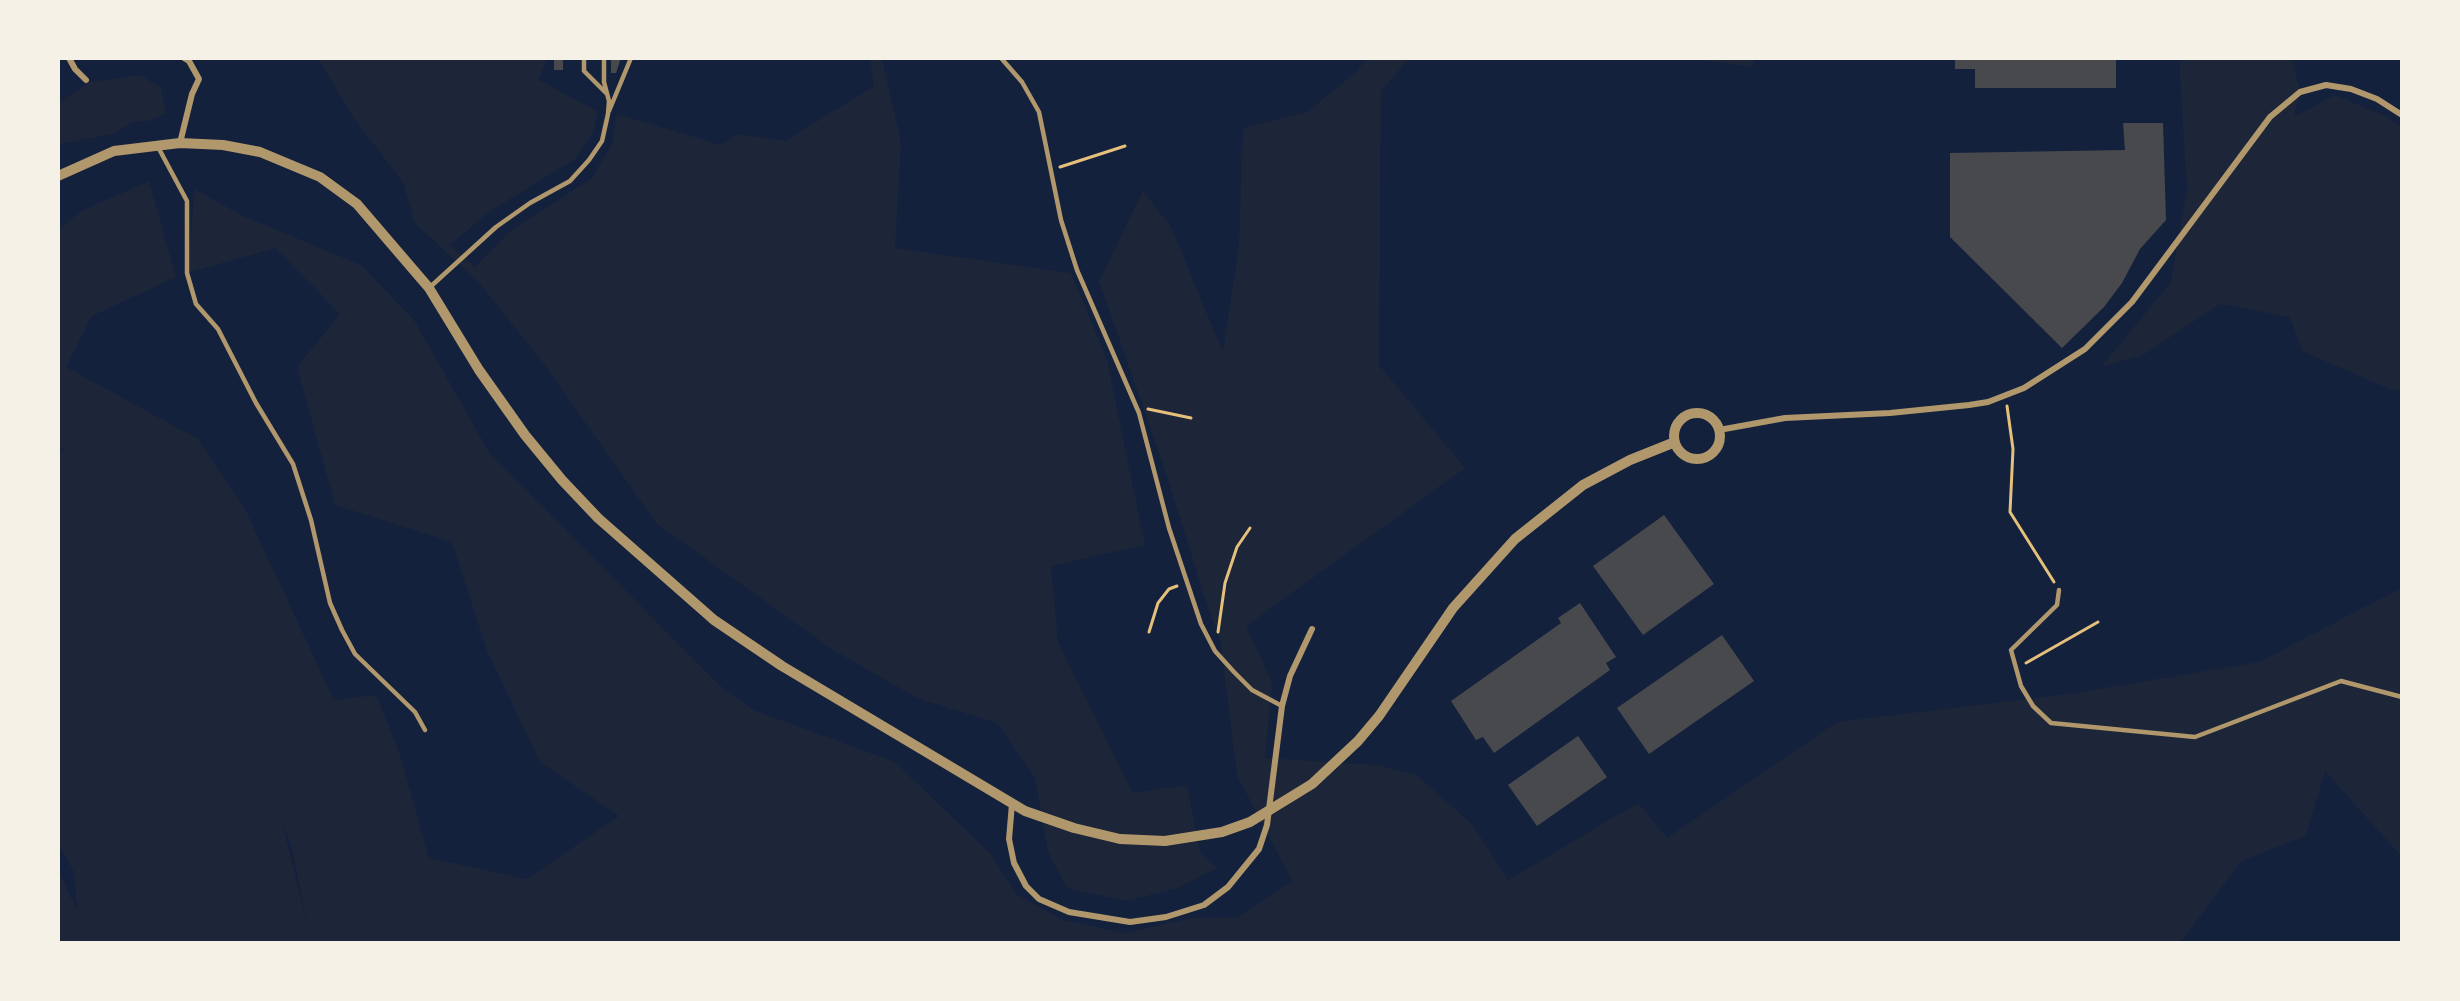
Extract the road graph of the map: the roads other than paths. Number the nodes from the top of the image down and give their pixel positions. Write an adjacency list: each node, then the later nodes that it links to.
1 (69, 58): 7 (street)
2 (184, 58): 11 (street)
3 (584, 58): 8 (lane)
4 (604, 58): 8 (lane)
5 (631, 58): 9 (lane)
6 (1001, 58): 20 (lane)
7 (86, 80)
8 (607, 94): 9 (lane)
9 (608, 114): 14 (lane)
10 (2402, 115): 15 (street)
11 (180, 143): 12 (street); 14 (street)
12 (157, 145): 13 (street); 21 (lane)
13 (58, 176)
14 (429, 288): 22 (street)
15 (1719, 430): 16 (street); 16 (street)
16 (1675, 442): 22 (street)
17 (2059, 590): 19 (lane)
18 (1312, 629): 20 (street)
19 (2402, 697)
20 (1282, 706): 22 (street)
21 (425, 730)
22 (1012, 804)

